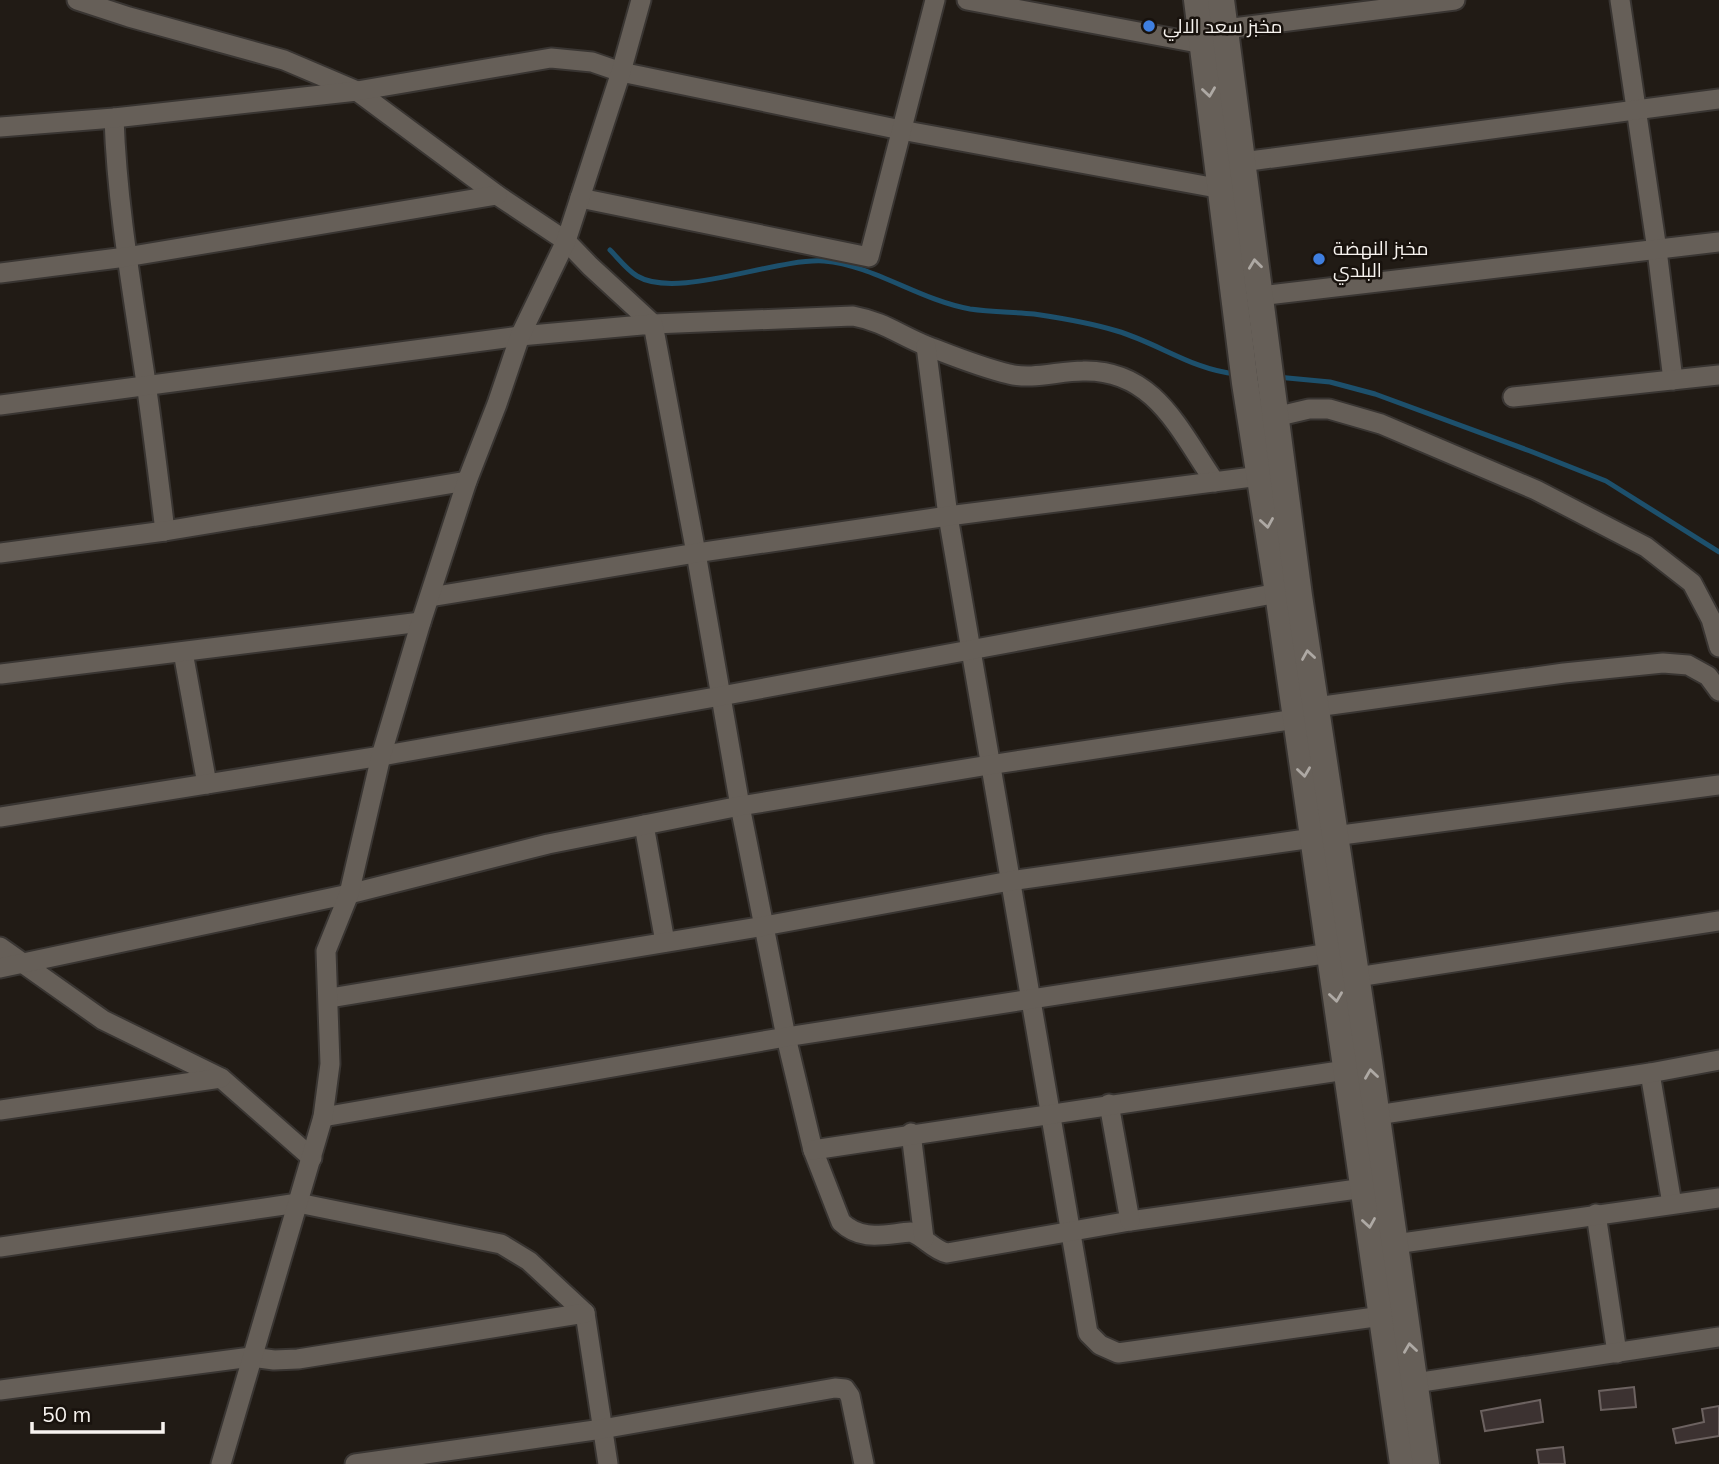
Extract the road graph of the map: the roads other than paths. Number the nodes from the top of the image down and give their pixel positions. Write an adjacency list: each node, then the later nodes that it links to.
1 (77, 0): 9 (street)
2 (641, 0): 12 (street)
3 (934, 0): 18 (street)
4 (967, 0): 11 (street)
5 (1198, 0): 11 (main road)
6 (1221, 0): 10 (main road)
7 (1455, 0): 10 (street)
8 (1620, 0): 15 (street)
9 (131, 9): 13 (street)
10 (1225, 29): 19 (main road)
11 (1203, 44): 20 (main road, one-way to 20)
12 (621, 72): 13 (street); 18 (street); 22 (street)
13 (356, 91): 16 (street); 21 (street)
14 (1719, 99): 15 (street)
15 (1636, 110): 19 (street); 25 (street)
16 (114, 118): 17 (street); 26 (street)
17 (0, 127)
18 (901, 130): 20 (street); 22 (street)
19 (1241, 162): 28 (main road, one-way to 19)
20 (1222, 189): 32 (main road)
21 (497, 195): 23 (street); 26 (street)
22 (580, 198): 23 (street)
23 (566, 241): 29 (street); 30 (street)
24 (1719, 242): 25 (street)
25 (1657, 250): 28 (street); 34 (street)
26 (126, 257): 27 (street); 35 (street)
27 (0, 273)
28 (1259, 296): 32 (main road)
29 (653, 324): 30 (street); 31 (street); 46 (street)
30 (520, 336): 35 (street); 41 (street)
31 (926, 346): 42 (street); 43 (street)
32 (1254, 354): 36 (main road)
33 (1719, 375): 34 (street)
34 (1673, 380): 37 (street)
35 (146, 385): 38 (street); 44 (street)
36 (1258, 385): 39 (main road); 40 (main road)
37 (1513, 397)
38 (0, 405)
39 (1275, 417): 50 (street); 56 (main road, one-way to 39)
40 (1260, 476): 42 (street); 47 (main road, one-way to 47)
41 (467, 481): 44 (street); 48 (street)
42 (1215, 482): 43 (street)
43 (948, 516): 46 (street); 51 (street)
44 (165, 531): 45 (street)
45 (0, 553)
46 (696, 553): 48 (street); 55 (street)
47 (1278, 593): 51 (street); 56 (main road)
48 (430, 597): 49 (street)
49 (421, 622): 52 (street); 57 (street)
50 (1719, 647)
51 (972, 650): 55 (street); 58 (street)
52 (183, 652): 53 (street); 59 (street)
53 (0, 671)
54 (1719, 691): 56 (street)
55 (721, 696): 57 (street); 61 (street)
56 (1306, 713): 58 (street); 64 (main road)
57 (381, 756): 59 (street); 66 (street)
58 (989, 765): 61 (street); 65 (street)
59 (207, 784): 62 (street)
60 (1719, 785): 64 (street)
61 (740, 806): 63 (street); 68 (street)
62 (0, 817)
63 (644, 825): 66 (street); 69 (street)
64 (1324, 837): 65 (street); 71 (main road); 74 (main road)
65 (1010, 881): 68 (street); 75 (street)
66 (349, 894): 72 (street); 76 (street)
67 (1719, 921): 74 (street)
68 (764, 926): 69 (street); 77 (street)
69 (665, 942): 76 (street)
70 (0, 947): 72 (street)
71 (1330, 953): 75 (street); 79 (main road, one-way to 79)
72 (22, 964): 73 (street); 81 (street)
73 (0, 968)
74 (1357, 977): 85 (main road, one-way to 74)
75 (1031, 997): 77 (street); 84 (street)
76 (330, 998): 86 (street)
77 (786, 1037): 86 (street); 88 (street)
78 (1719, 1060): 80 (street)
79 (1346, 1070): 82 (street); 90 (main road)
80 (1650, 1073): 85 (street); 93 (street)
81 (221, 1078): 83 (street); 89 (street)
82 (1109, 1104): 84 (street); 95 (street)
83 (0, 1110)
84 (1051, 1112): 87 (street); 96 (street)
85 (1377, 1115): 98 (main road)
86 (323, 1116): 89 (street)
87 (911, 1133): 88 (street); 97 (street)
88 (813, 1150): 97 (street)
89 (312, 1158): 92 (street)
90 (1364, 1188): 95 (street); 101 (main road, one-way to 101)
91 (1719, 1198): 93 (street)
92 (298, 1203): 99 (street); 100 (street); 104 (street)
93 (1672, 1204): 94 (street)
94 (1596, 1214): 98 (street); 103 (street)
95 (1130, 1221): 96 (street)
96 (1070, 1231): 97 (street); 101 (street)
97 (924, 1239)
98 (1395, 1244): 105 (main road, one-way to 98)
99 (0, 1247)
100 (585, 1313): 104 (street); 107 (street)
101 (1382, 1316): 112 (main road)
102 (1719, 1337): 103 (street)
103 (1617, 1353): 105 (street)
104 (251, 1357): 106 (street); 108 (street)
105 (1415, 1383): 113 (main road)
106 (0, 1390)
107 (602, 1429): 109 (street); 110 (street); 111 (street)
108 (221, 1464)
109 (355, 1464)
110 (608, 1464)
111 (864, 1464)
112 (1403, 1464)
113 (1426, 1464)

